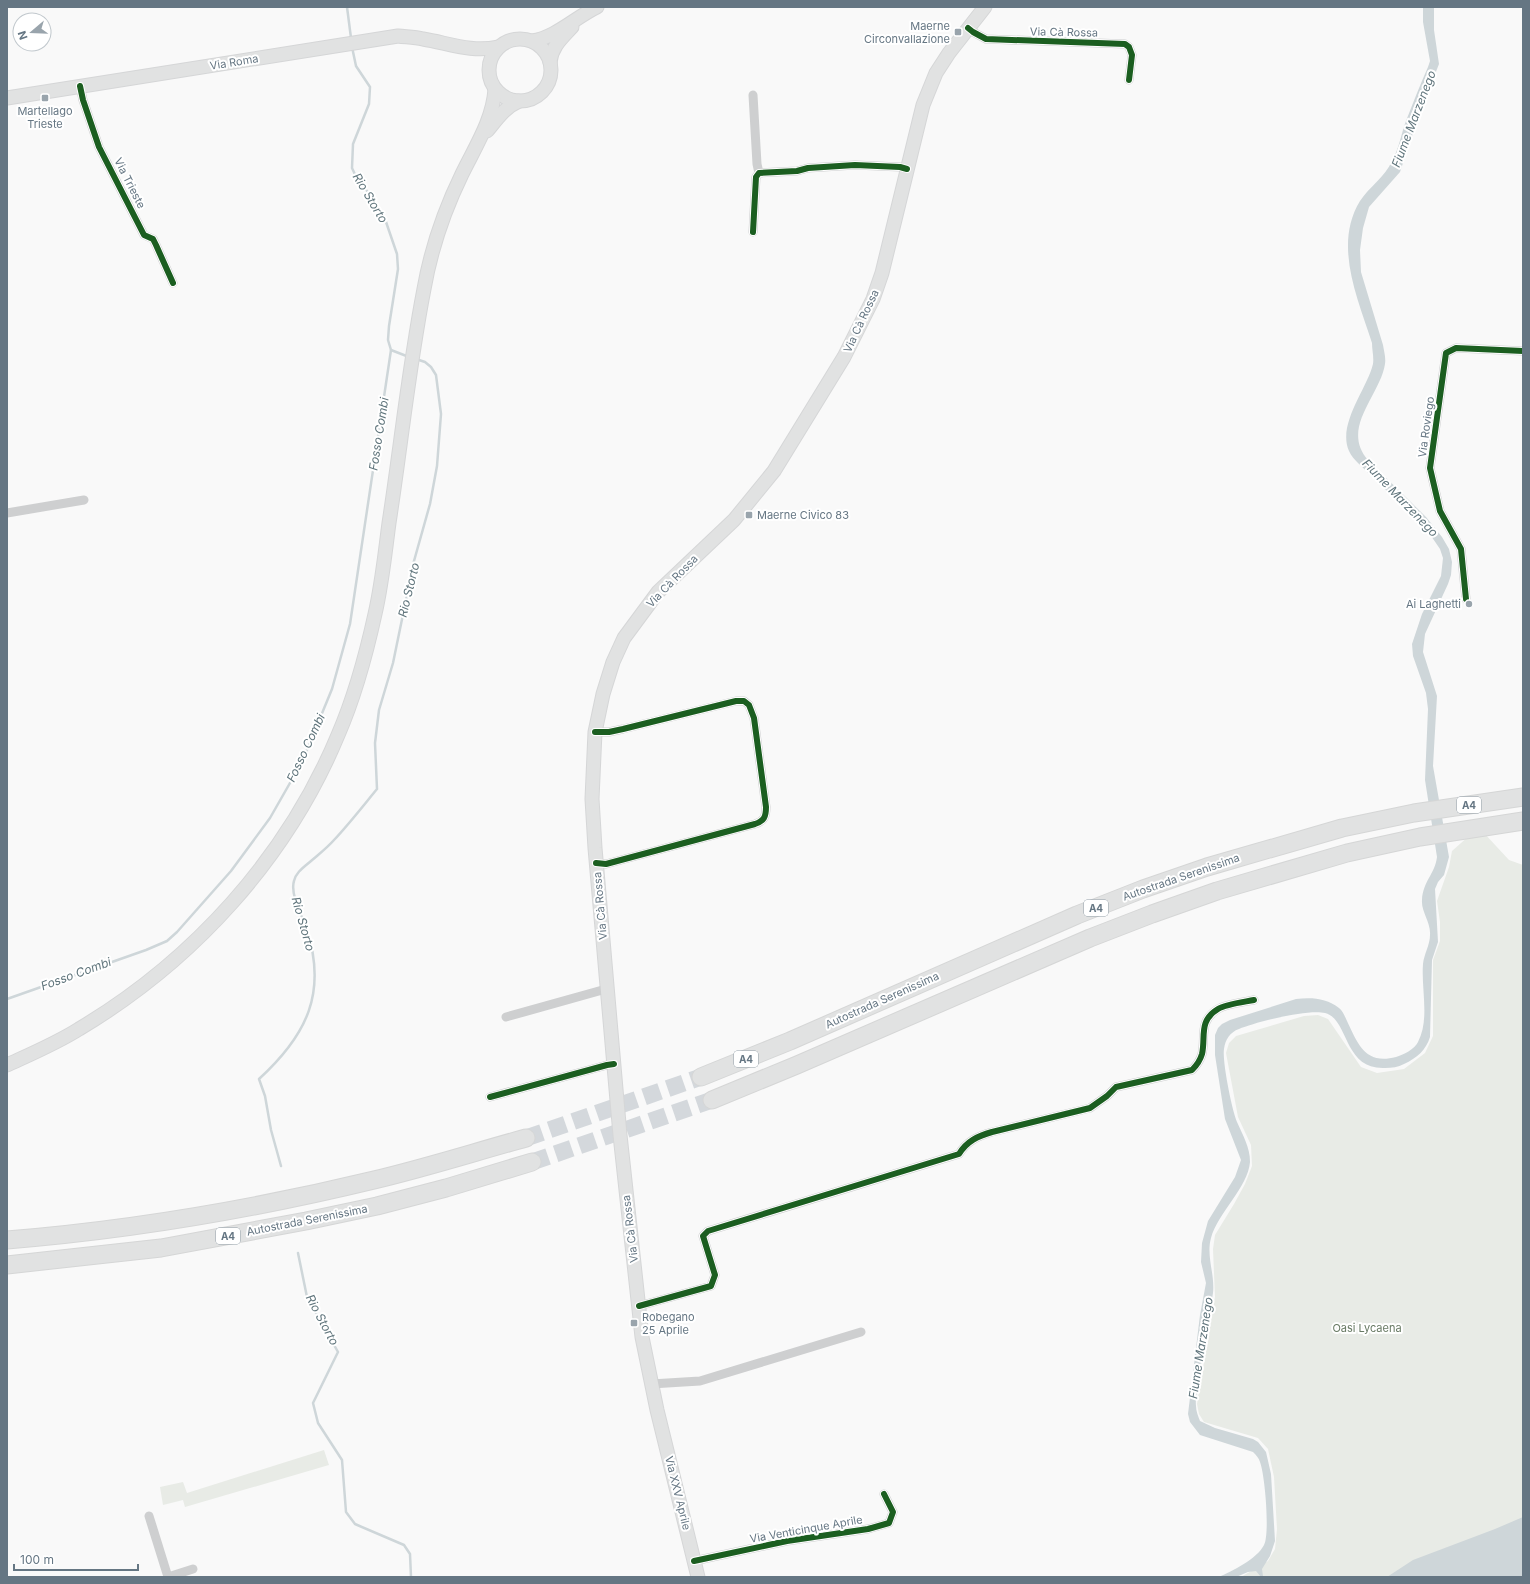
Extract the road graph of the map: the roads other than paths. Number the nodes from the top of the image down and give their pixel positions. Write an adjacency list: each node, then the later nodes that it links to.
1 (597, 7): 3 (main road)
2 (984, 7): 4 (main road, Via Cà Rossa)
3 (579, 18): 5 (main road); 8 (main road)
4 (968, 28): 10 (street, Via Cà Rossa); 17 (main road, Via Cà Rossa)
5 (532, 40): 6 (main road); 8 (main road)
6 (498, 47): 7 (main road); 9 (main road)
7 (460, 48): 9 (main road); 11 (main road, Via Roma)
8 (550, 62): 15 (main road)
9 (488, 71): 12 (main road)
10 (1129, 80)
11 (80, 86): 14 (main road, Via Roma); 20 (street, Via Trieste)
12 (495, 89): 15 (main road); 16 (main road)
13 (753, 95): 18 (street)
14 (7, 98)
15 (519, 101): 16 (main road)
16 (480, 140): 33 (main road)
17 (907, 169): 18 (street); 25 (main road, Via Cà Rossa)
18 (759, 173): 19 (street)
19 (753, 232)
20 (173, 283)
21 (1523, 351): 24 (street, Via Roviego)
22 (84, 500): 23 (street)
23 (7, 513)
24 (1466, 599)
25 (595, 732): 28 (main road, Via Cà Rossa); 28 (street)
26 (1523, 797): 34 (highway, Autostrada Serenissima / A4)
27 (1523, 821): 36 (highway, A4)
28 (596, 864): 29 (main road, Via Cà Rossa)
29 (606, 989): 31 (street); 32 (main road, Via Cà Rossa)
30 (1254, 1000): 41 (street)
31 (506, 1017)
32 (614, 1064): 35 (street); 41 (main road, Via Cà Rossa)
33 (7, 1065)
34 (702, 1077)
35 (490, 1097)
36 (712, 1100)
37 (526, 1138): 39 (highway, A4)
38 (532, 1162): 40 (highway, Autostrada Serenissima / A4)
39 (7, 1240)
40 (7, 1264)
41 (639, 1306): 43 (main road, Via Cà Rossa)
42 (861, 1332): 43 (street)
43 (651, 1384): 44 (main road, Via Cà Rossa)
44 (657, 1410): 47 (main road, Via XXV Aprile)
45 (884, 1494): 47 (street, Via Venticinque Aprile)
46 (149, 1516): 49 (street)
47 (694, 1561): 50 (main road, Via XXV Aprile)
48 (193, 1569): 49 (street)
49 (168, 1577)
50 (698, 1577)

